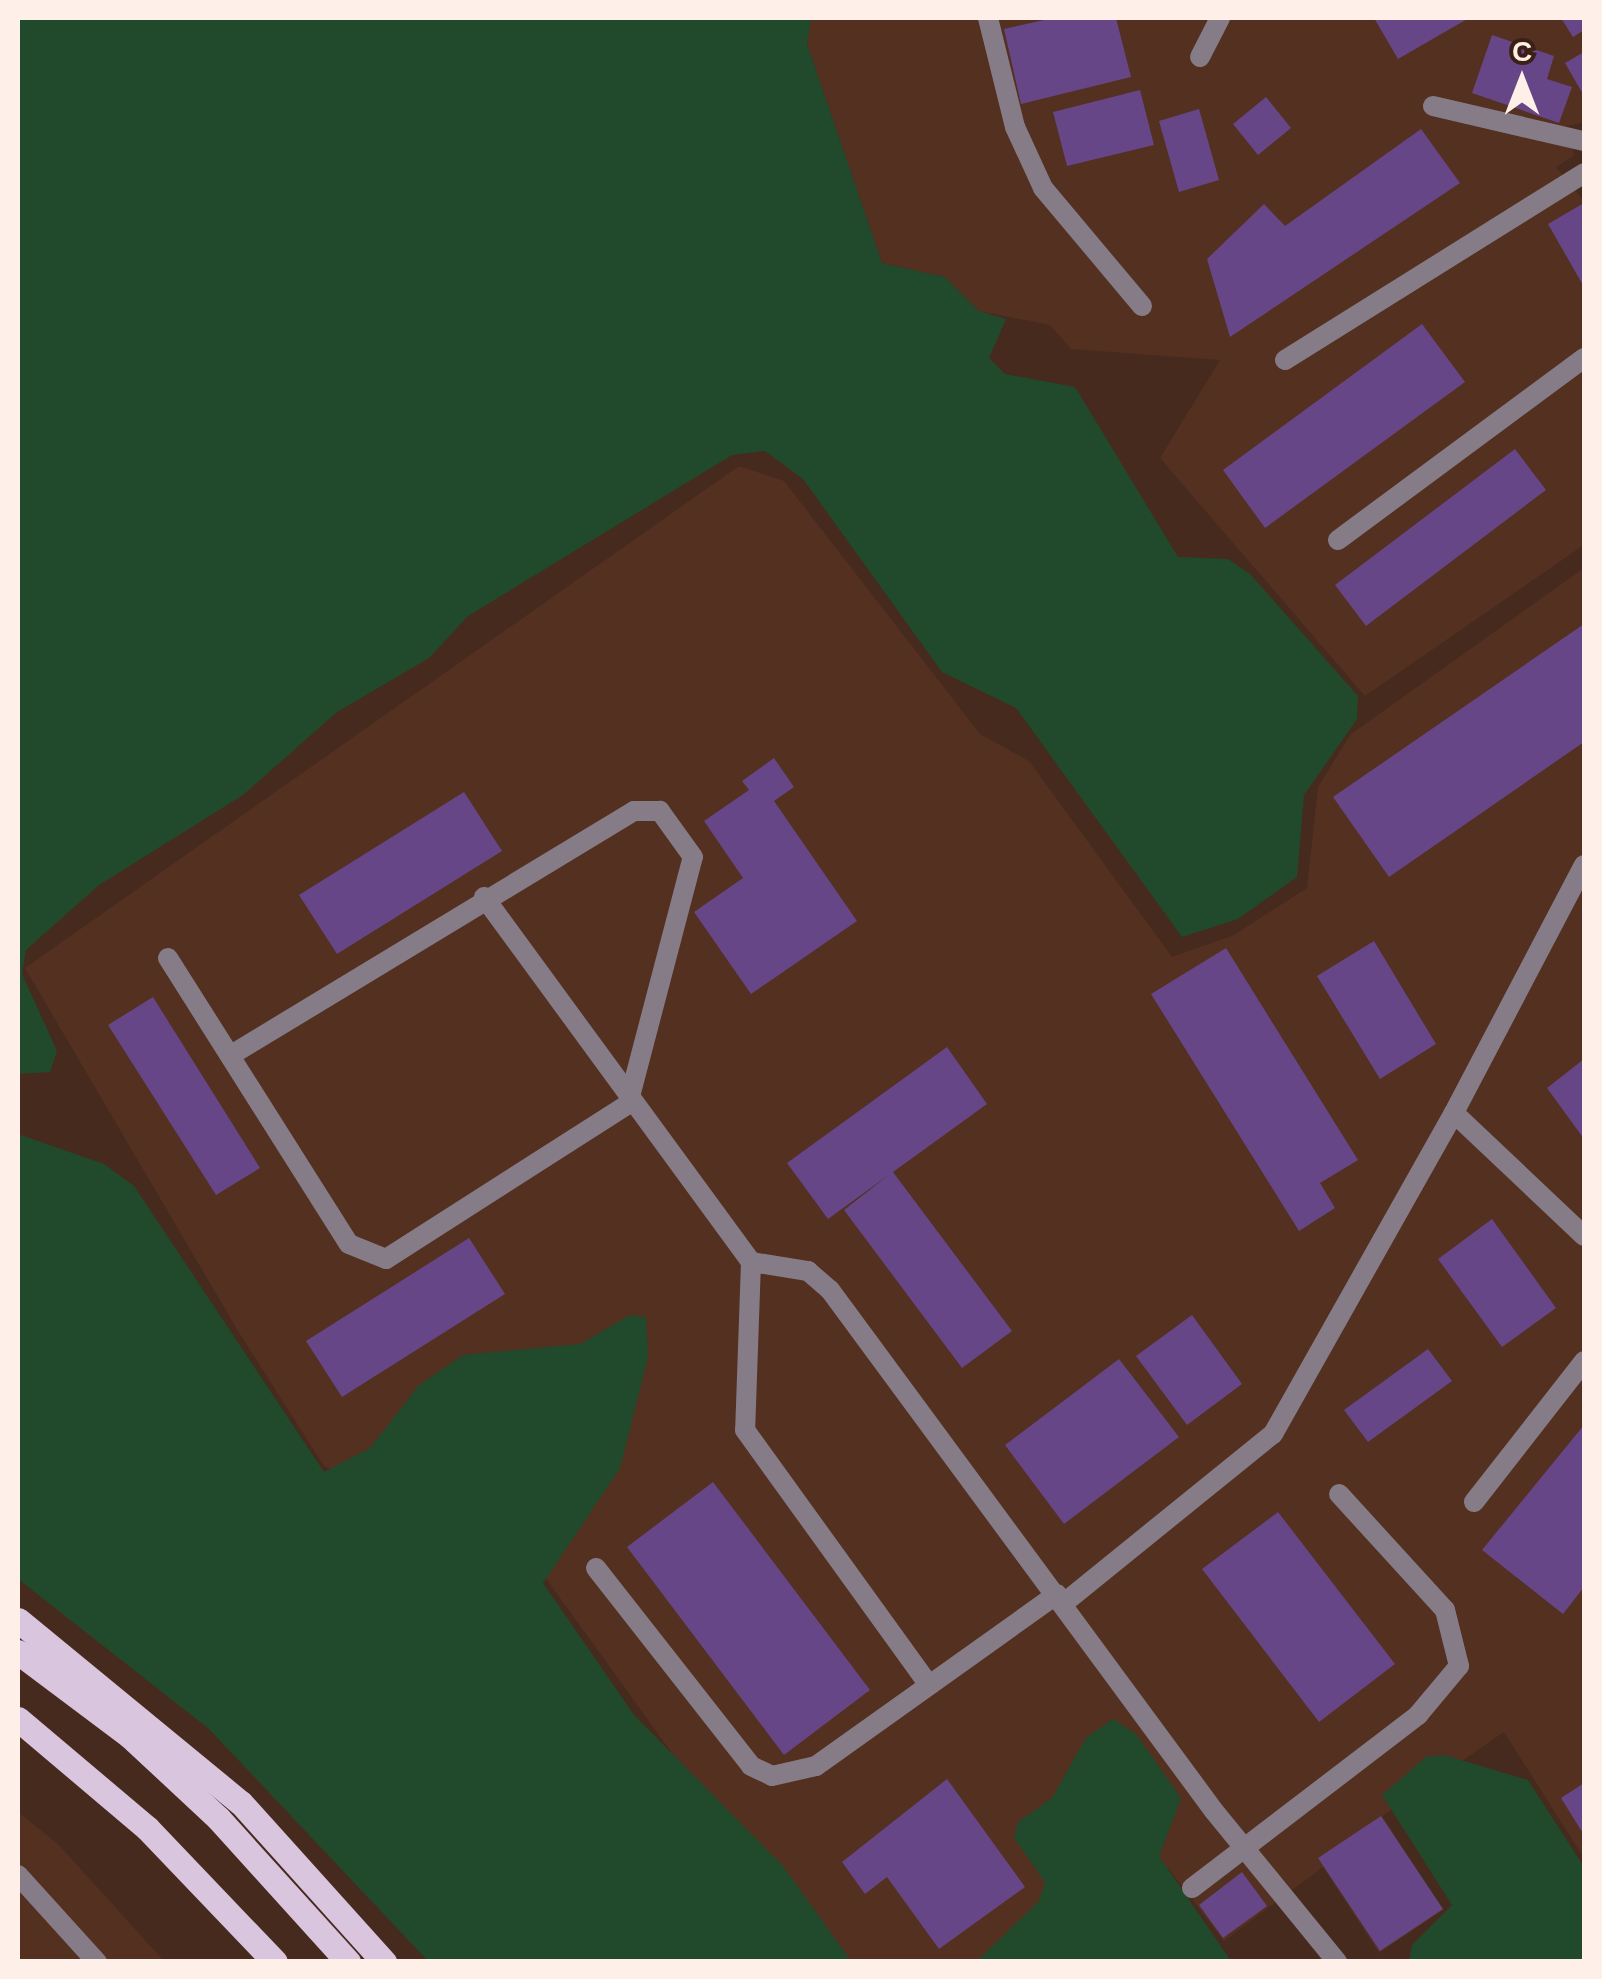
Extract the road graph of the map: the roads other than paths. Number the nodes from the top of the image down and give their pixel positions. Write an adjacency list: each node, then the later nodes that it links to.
1 (988, 18): 7 (lane)
2 (1220, 18): 3 (lane)
3 (1200, 57)
4 (1433, 106): 5 (lane)
5 (1584, 142)
6 (1584, 172): 9 (lane)
7 (1142, 306)
8 (1584, 358): 10 (lane)
9 (1285, 360)
10 (1338, 540)
11 (1584, 865): 16 (lane)
12 (484, 897): 14 (lane); 15 (lane); 15 (lane)
13 (168, 958): 14 (lane)
14 (231, 1055): 15 (lane)
15 (628, 1104): 18 (lane)
16 (1454, 1113): 17 (lane); 23 (lane)
17 (1584, 1236)
18 (751, 1262): 23 (lane); 26 (lane)
19 (1584, 1361): 21 (lane)
20 (1340, 1494): 29 (lane)
21 (1474, 1502)
22 (596, 1568): 26 (lane)
23 (1060, 1598): 26 (lane); 29 (lane)
24 (18, 1620): 28 (main road)
25 (18, 1652): 31 (main road)
26 (930, 1685)
27 (21, 1728): 34 (main road)
28 (180, 1746): 31 (main road); 37 (main road)
29 (1246, 1845): 32 (lane); 38 (lane)
30 (18, 1875): 33 (lane)
31 (282, 1884): 35 (main road); 36 (main road)
32 (1192, 1888)
33 (97, 1962)
34 (275, 1962)
35 (348, 1962)
36 (369, 1962)
37 (384, 1962)
38 (1337, 1962)

